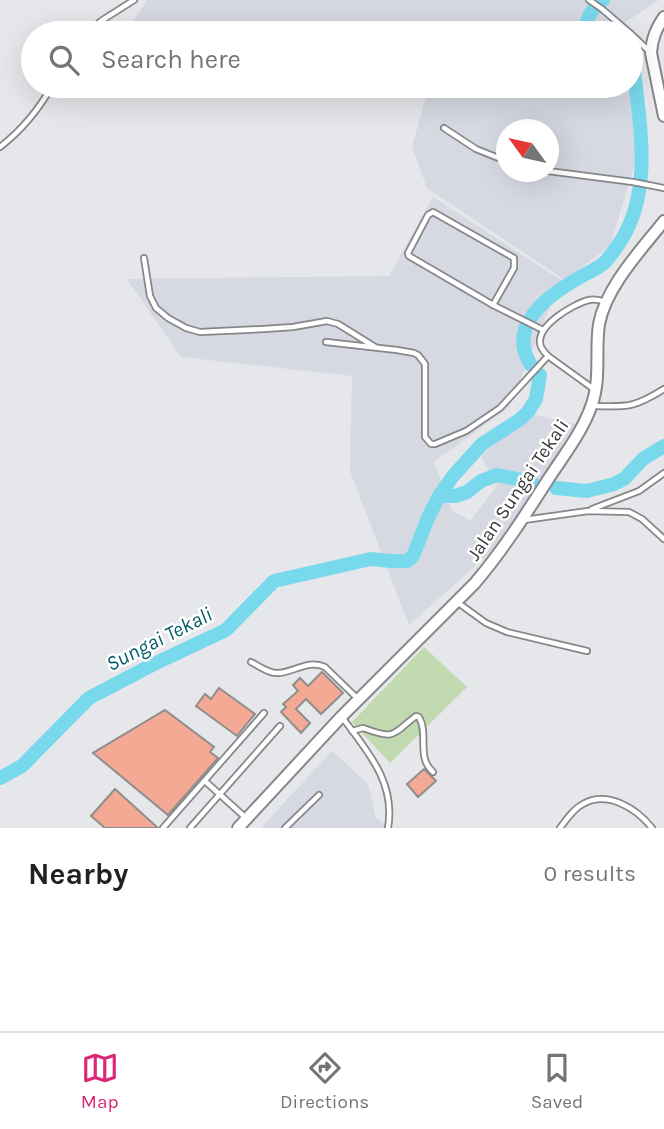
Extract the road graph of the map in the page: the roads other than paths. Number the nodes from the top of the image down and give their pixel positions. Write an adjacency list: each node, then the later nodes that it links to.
1 (135, 0): 4 (lane)
2 (591, 1): 5 (lane)
3 (664, 17): 7 (street)
4 (101, 21)
5 (615, 21)
6 (643, 45): 7 (lane)
7 (651, 52): 9 (street)
8 (45, 98): 11 (lane)
9 (664, 116)
10 (444, 128): 12 (lane)
11 (0, 147)
12 (496, 157)
13 (559, 172): 14 (lane)
14 (664, 188)
15 (664, 221): 17 (street, Jalan Sungai Tekali)
16 (144, 258): 21 (lane)
17 (606, 302): 19 (lane); 24 (street, Jalan Sungai Tekali)
18 (493, 305): 18 (lane); 19 (lane)
19 (543, 330): 22 (lane)
20 (326, 342): 21 (lane)
21 (379, 349): 22 (lane)
22 (548, 356): 24 (lane)
23 (664, 388): 25 (lane)
24 (596, 390): 25 (street, Jalan Sungai Tekali)
25 (591, 406): 28 (street, Jalan Sungai Tekali)
26 (664, 473): 27 (lane)
27 (588, 511): 28 (lane); 29 (lane)
28 (522, 521): 30 (street, Jalan Sungai Tekali)
29 (664, 539)
30 (457, 602): 31 (lane); 33 (street, Jalan Sungai Tekali)
31 (587, 651)
32 (251, 662): 33 (lane)
33 (358, 700): 35 (street, Jalan Sungai Tekali)
34 (264, 713): 39 (lane)
35 (341, 717): 37 (lane); 42 (street, Jalan Sungai Tekali)
36 (280, 726): 41 (lane)
37 (352, 731): 38 (lane); 47 (lane)
38 (433, 772)
39 (206, 782): 41 (lane); 43 (lane)
40 (319, 794): 46 (lane)
41 (220, 795): 42 (lane); 44 (lane)
42 (247, 819): 45 (street, Jalan Sungai Tekali)
43 (163, 828)
44 (190, 828)
45 (238, 828)
46 (285, 828)
47 (388, 828)
48 (560, 828): 49 (lane)
49 (652, 828)

